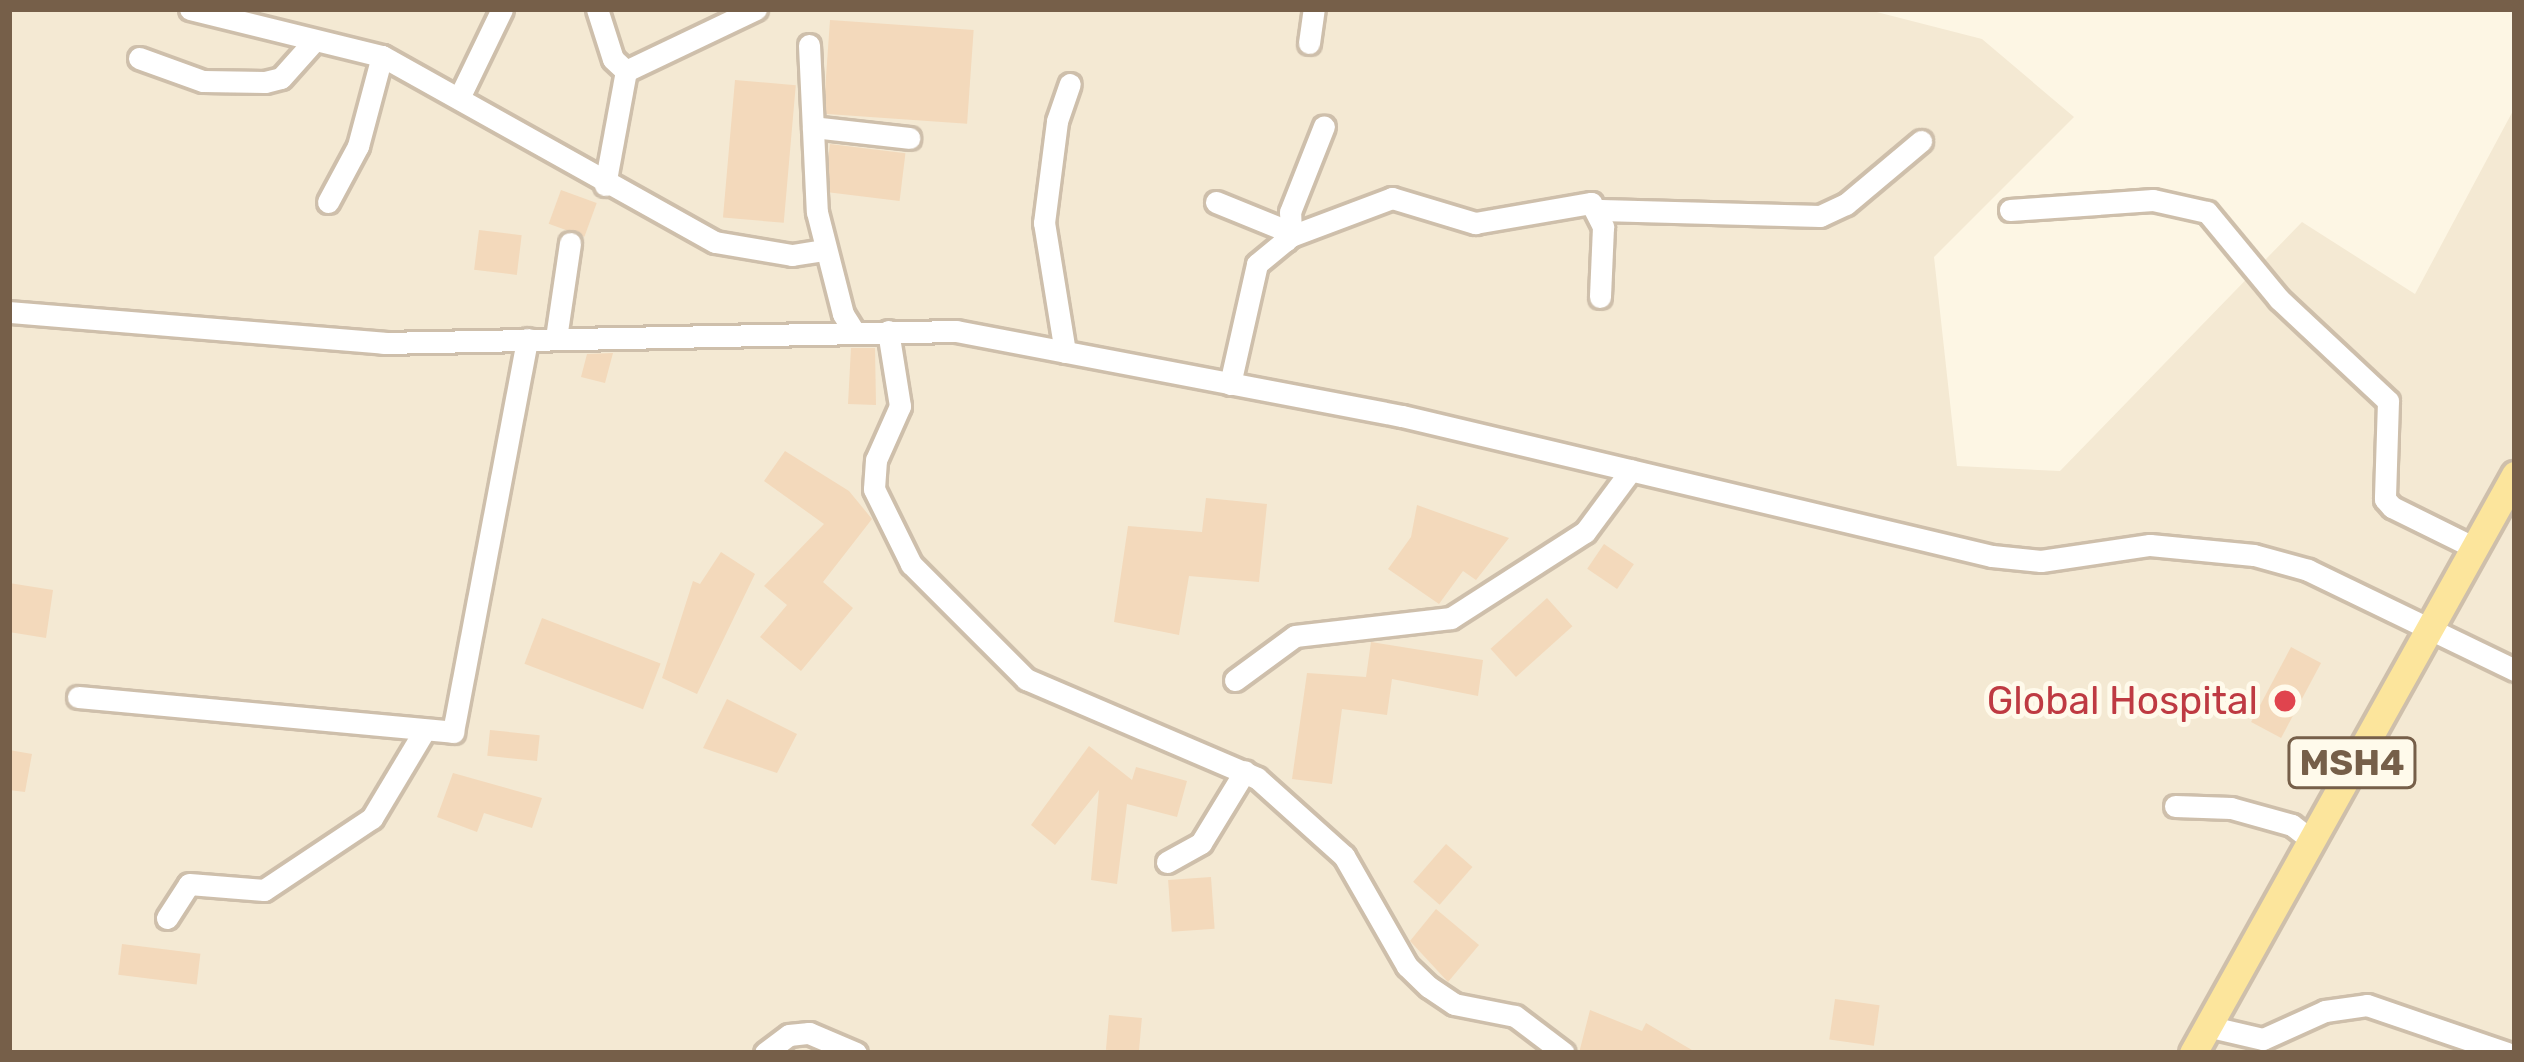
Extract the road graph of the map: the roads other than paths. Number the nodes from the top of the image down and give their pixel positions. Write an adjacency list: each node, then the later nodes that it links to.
1 (190, 9): 6 (street)
2 (502, 9): 13 (street)
3 (597, 9): 11 (street)
4 (756, 9): 11 (street)
5 (1314, 9): 7 (street)
6 (314, 41): 9 (street); 10 (street)
7 (1309, 43)
8 (809, 45): 15 (street)
9 (382, 56): 13 (street); 19 (street)
10 (140, 58)
11 (626, 71): 18 (street)
12 (1070, 85): 32 (street)
13 (459, 98): 18 (street)
14 (1324, 126): 23 (street)
15 (812, 127): 16 (street); 25 (street)
16 (909, 138)
17 (1921, 140): 22 (street)
18 (605, 185): 25 (street)
19 (328, 202)
20 (1216, 202): 23 (street)
21 (2010, 210): 36 (street)
22 (1600, 211): 23 (street); 26 (street)
23 (1288, 238): 33 (street)
24 (570, 244): 30 (street)
25 (825, 250): 29 (street)
26 (1600, 297)
27 (9, 312): 31 (street)
28 (888, 331): 29 (street); 32 (street); 42 (street)
29 (855, 333): 30 (street)
30 (556, 338): 31 (street)
31 (527, 339): 41 (street)
32 (1065, 352): 33 (street)
33 (1230, 383): 34 (street)
34 (1631, 470): 37 (street); 39 (street)
35 (2515, 475): 36 (main road, MSH4)
36 (2473, 547): 37 (main road, MSH4)
37 (2425, 628): 38 (street); 44 (main road, MSH4)
38 (2515, 670)
39 (1235, 680)
40 (78, 697): 41 (street)
41 (424, 731): 46 (street)
42 (1245, 771): 45 (street); 50 (street)
43 (2175, 806): 44 (street)
44 (2311, 840): 47 (main road, MSH4)
45 (1167, 862)
46 (167, 918)
47 (2211, 1027): 51 (main road, MSH4); 52 (street)
48 (765, 1053): 49 (street)
49 (856, 1053)
50 (1564, 1053)
51 (2193, 1053)
52 (2507, 1053)

